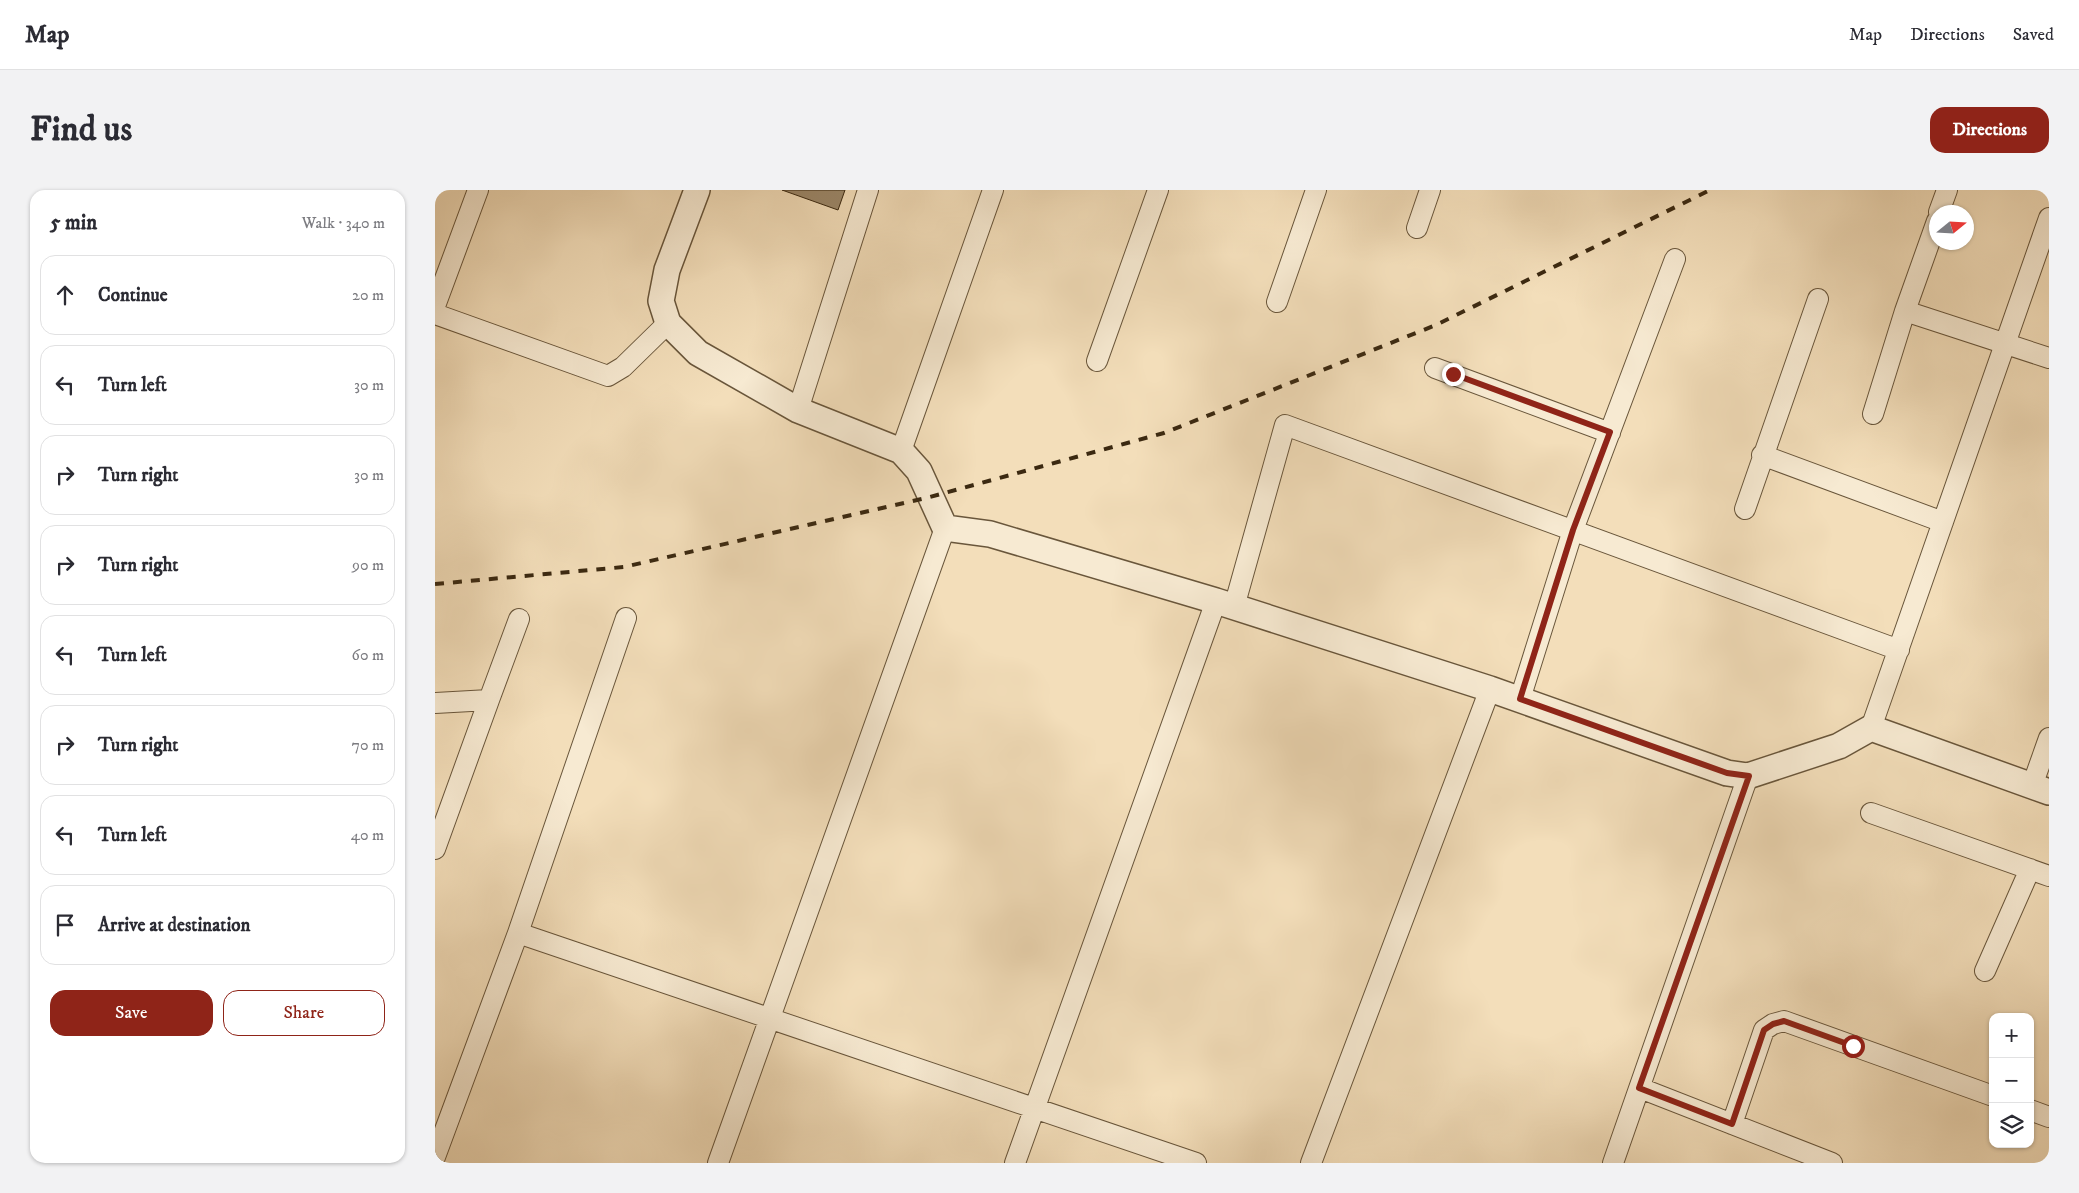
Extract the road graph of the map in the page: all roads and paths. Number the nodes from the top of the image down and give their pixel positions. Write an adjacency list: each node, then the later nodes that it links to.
1 (478, 190): 16 (street)
2 (697, 190): 19 (street)
3 (868, 190): 24 (street)
4 (993, 190): 27 (street)
5 (1158, 190): 22 (street)
6 (1316, 190): 15 (street)
7 (1430, 190): 11 (street)
8 (1947, 190): 9 (street)
9 (1942, 205)
10 (2049, 218): 20 (street)
11 (1417, 228)
12 (1929, 243): 17 (street)
13 (1675, 259): 26 (street)
14 (1818, 299): 28 (street)
15 (1277, 302)
16 (435, 306)
17 (1905, 310): 20 (street); 25 (street)
18 (435, 314): 19 (street)
19 (668, 323): 24 (street)
20 (2006, 342): 21 (street); 30 (street)
21 (2049, 358)
22 (1097, 361)
23 (1435, 368): 26 (street)
24 (798, 410): 27 (street)
25 (1873, 414)
26 (1610, 432): 32 (street)
27 (901, 451): 31 (street)
28 (1762, 455): 29 (street); 30 (street)
29 (1745, 509)
30 (1943, 522): 36 (street)
31 (945, 528): 33 (street); 51 (street)
32 (1573, 530): 33 (street); 36 (street); 38 (street)
33 (1225, 604): 37 (street); 54 (street)
34 (626, 618): 49 (street)
35 (519, 619): 39 (street)
36 (1899, 650): 41 (street)
37 (1490, 688): 38 (street); 62 (street)
38 (1520, 699): 43 (street)
39 (489, 700): 40 (street); 46 (street)
40 (435, 703)
41 (1871, 728): 43 (street); 44 (street)
42 (2049, 738): 44 (street)
43 (1749, 776): 52 (street)
44 (2040, 789)
45 (1871, 813): 47 (street)
46 (435, 849)
47 (2029, 869): 48 (street); 50 (street)
48 (2049, 876)
49 (518, 933): 51 (street); 58 (street)
50 (1985, 971)
51 (769, 1018): 54 (street); 59 (street)
52 (1639, 1088): 57 (street); 63 (street)
53 (1989, 1095): 57 (street)
54 (1034, 1108): 60 (street); 61 (street)
55 (2034, 1111): 56 (street)
56 (2049, 1117)
57 (1732, 1124): 64 (street)
58 (435, 1157)
59 (718, 1163)
60 (1015, 1163)
61 (1196, 1163)
62 (1311, 1163)
63 (1613, 1163)
64 (1832, 1163)

